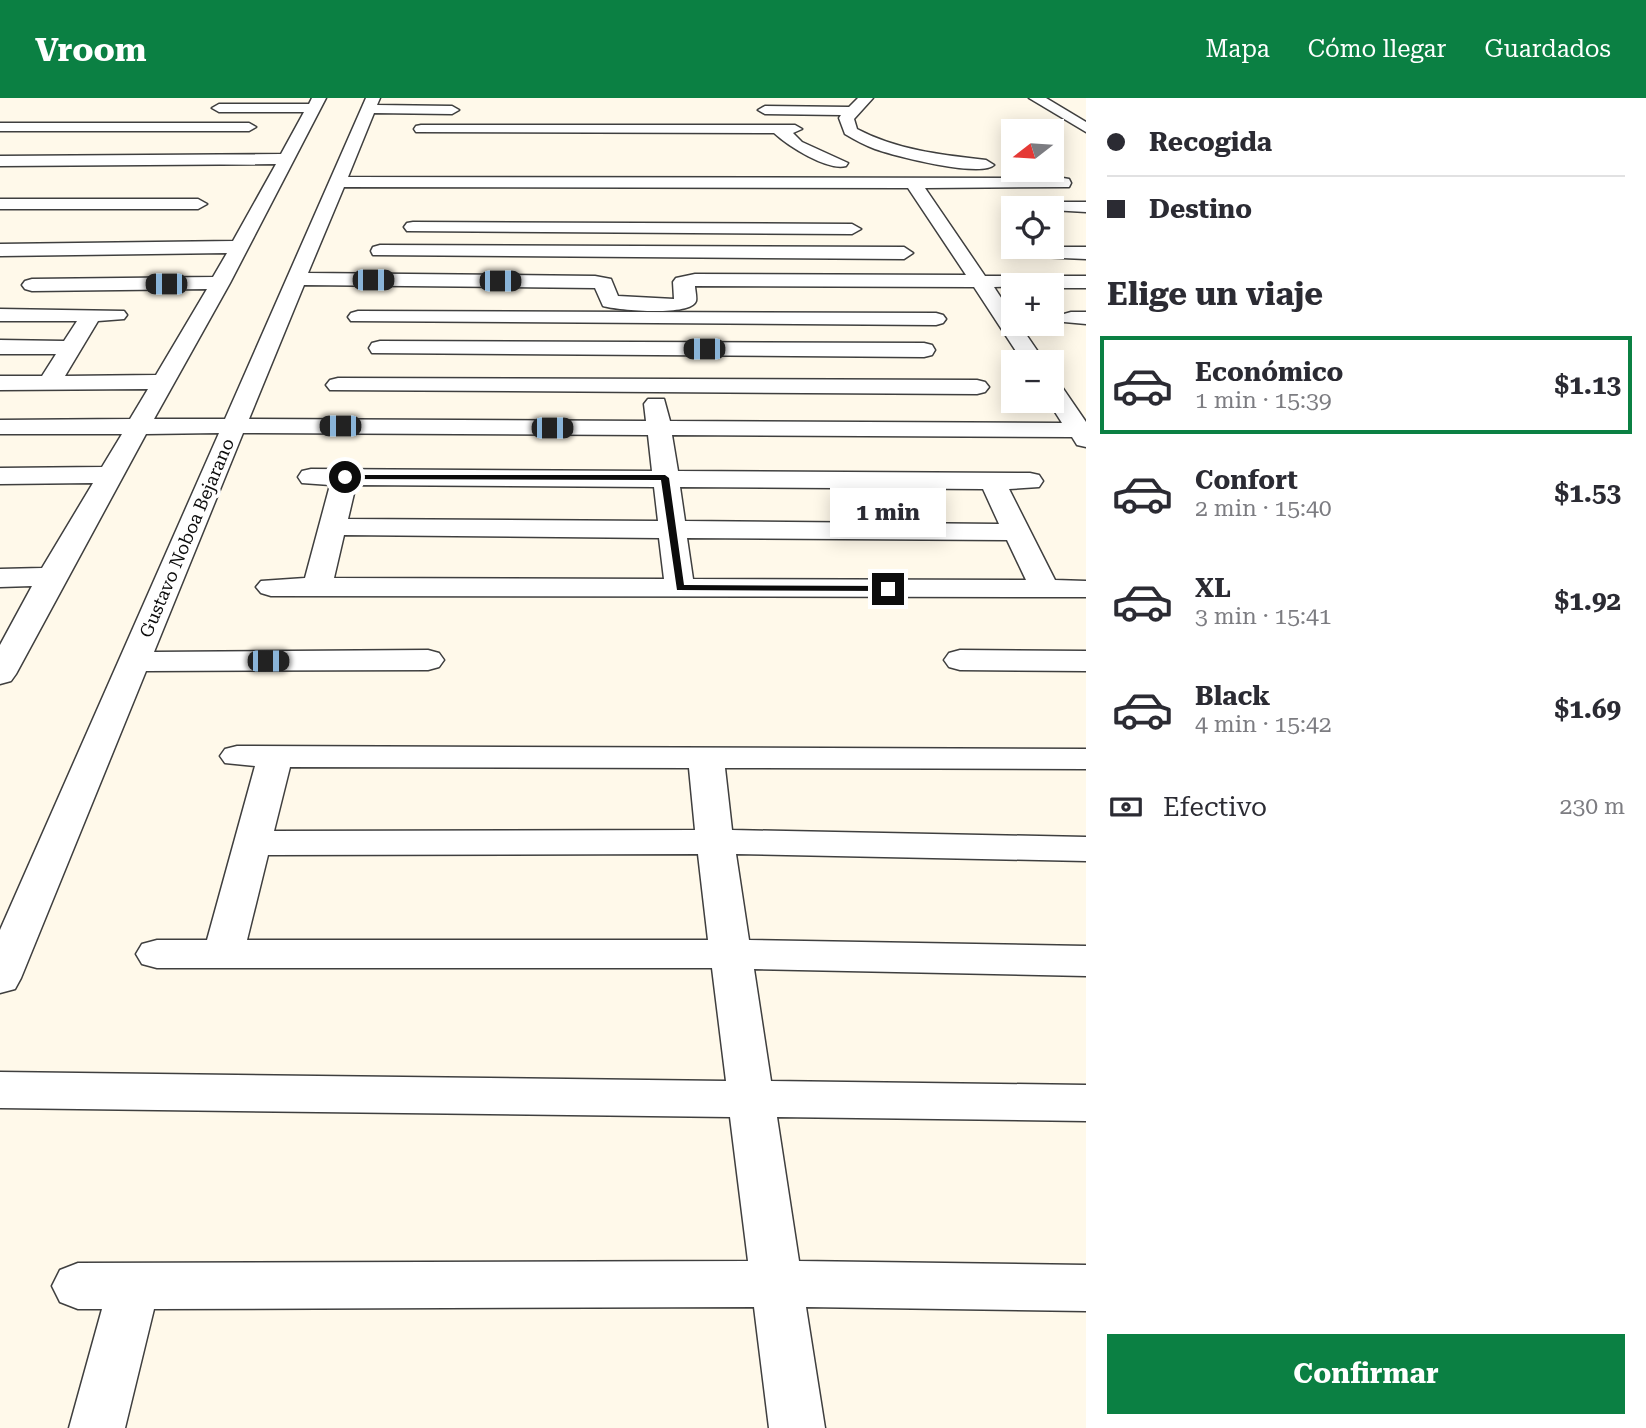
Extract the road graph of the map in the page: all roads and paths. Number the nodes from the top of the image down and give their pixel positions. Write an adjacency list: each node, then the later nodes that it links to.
1 (866, 98): 8 (street)
2 (1036, 98): 9 (street)
3 (316, 103): 5 (street); 22 (street)
4 (371, 104): 7 (street); 29 (street, Gustavo Noboa Bejarano)
5 (205, 108)
6 (751, 109): 8 (street)
7 (464, 110)
8 (852, 111): 32 (street)
9 (1078, 117): 14 (street)
10 (0, 127): 11 (street)
11 (44, 127): 12 (street); 19 (street)
12 (224, 127): 13 (street); 21 (street)
13 (249, 127)
14 (1086, 128)
15 (430, 129): 16 (street)
16 (625, 137): 17 (street); 17 (street)
17 (796, 137): 26 (street)
18 (0, 143): 19 (street)
19 (27, 143): 27 (street)
20 (159, 144): 21 (street)
21 (212, 144): 23 (street)
22 (286, 159): 23 (street); 44 (street)
23 (205, 160): 27 (street)
24 (629, 163): 30 (street)
25 (801, 163): 26 (street)
26 (840, 163): 28 (street)
27 (3, 164)
28 (862, 164)
29 (338, 182): 30 (street); 54 (street, Gustavo Noboa Bejarano)
30 (632, 183): 31 (street); 41 (street)
31 (914, 183): 32 (street); 55 (street)
32 (1063, 183): 33 (street)
33 (1086, 195)
34 (0, 204): 36 (street)
35 (198, 204): 36 (street)
36 (168, 205): 45 (street)
37 (418, 206): 42 (street)
38 (848, 207): 43 (street)
39 (1064, 207): 40 (street)
40 (1086, 207)
41 (635, 216): 42 (street); 43 (street); 50 (street)
42 (413, 227): 48 (street)
43 (859, 229): 51 (street)
44 (239, 247): 45 (street); 57 (street)
45 (135, 249): 46 (street)
46 (0, 250)
47 (380, 251): 48 (street)
48 (407, 251): 50 (street)
49 (1064, 251): 53 (street)
50 (640, 252): 51 (street)
51 (870, 253): 52 (street)
52 (904, 253)
53 (1086, 253)
54 (295, 279): 55 (street); 82 (street, Gustavo Noboa Bejarano)
55 (979, 281): 56 (street); 71 (street)
56 (1086, 282)
57 (220, 283): 58 (street); 73 (street)
58 (32, 285)
59 (0, 315): 60 (street)
60 (91, 315): 61 (street); 68 (street)
61 (117, 315)
62 (358, 317): 63 (street)
63 (388, 317): 64 (street); 69 (street)
64 (646, 318): 65 (street); 70 (street)
65 (907, 319): 66 (street); 72 (street)
66 (936, 319)
67 (0, 347): 68 (street)
68 (71, 348): 75 (street)
69 (380, 348): 70 (street); 77 (street)
70 (649, 349): 72 (street); 78 (street)
71 (1026, 350)
72 (924, 351): 79 (street)
73 (164, 382): 75 (street); 84 (street)
74 (0, 383): 75 (street)
75 (49, 383)
76 (338, 384): 77 (street)
77 (370, 384): 78 (street)
78 (653, 384): 79 (street); 85 (street)
79 (943, 386): 80 (street)
80 (977, 387)
81 (1064, 406): 86 (street)
82 (234, 426): 84 (street); 85 (street); 108 (street, Gustavo Noboa Bejarano)
83 (0, 428): 84 (street)
84 (137, 428): 87 (street)
85 (658, 428): 86 (street); 91 (street)
86 (1084, 434)
87 (110, 475): 88 (street); 97 (street)
88 (0, 476)
89 (311, 477): 90 (street)
90 (345, 477): 91 (street); 94 (street)
91 (665, 478): 92 (street); 95 (street)
92 (992, 481): 93 (street); 96 (street)
93 (1030, 481)
94 (332, 527): 95 (street); 100 (street)
95 (672, 528): 96 (street); 101 (street)
96 (1017, 533): 102 (street)
97 (52, 577): 98 (street); 104 (street)
98 (0, 578)
99 (271, 587): 100 (street)
100 (317, 587): 101 (street)
101 (680, 588): 102 (street)
102 (1045, 589): 103 (street)
103 (1082, 589)
104 (4, 659)
105 (428, 660): 108 (street)
106 (960, 660): 107 (street)
107 (1086, 661)
108 (134, 662): 120 (street, Gustavo Noboa Bejarano)
109 (237, 756): 110 (street)
110 (275, 757): 111 (street); 114 (street)
111 (706, 758): 112 (street); 113 (street)
112 (1086, 758)
113 (715, 842): 114 (street); 115 (street); 118 (street)
114 (253, 843): 117 (street)
115 (1086, 849)
116 (157, 954): 117 (street)
117 (223, 954): 118 (street)
118 (733, 954): 119 (street); 122 (street)
119 (1086, 961)
120 (0, 978)
121 (0, 1090): 122 (street)
122 (752, 1099): 123 (street); 124 (street)
123 (1086, 1103)
124 (778, 1284): 126 (street); 127 (street); 129 (street)
125 (78, 1286): 126 (street)
126 (134, 1286): 128 (street)
127 (1086, 1288)
128 (97, 1428)
129 (797, 1428)

